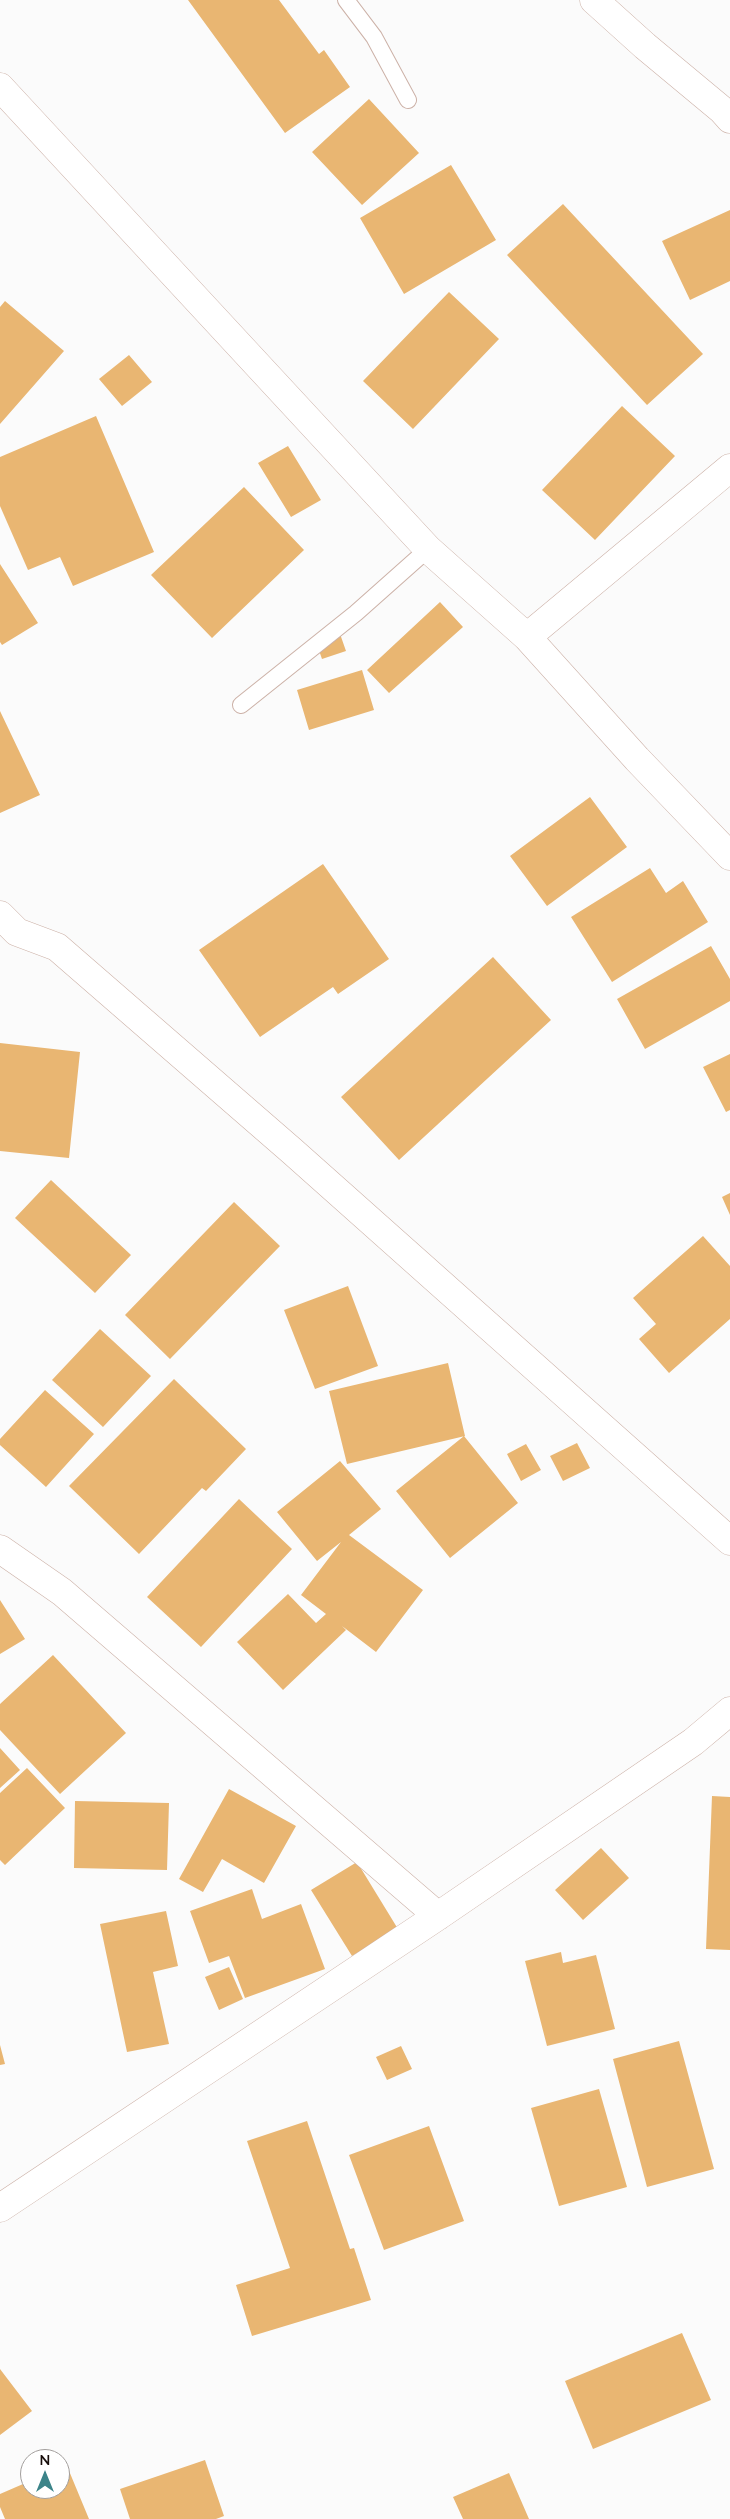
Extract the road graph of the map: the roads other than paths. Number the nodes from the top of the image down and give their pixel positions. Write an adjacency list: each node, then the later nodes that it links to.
1 (346, 0): 4 (lane)
2 (594, 0): 5 (street)
3 (0, 87): 7 (street)
4 (408, 100)
5 (727, 111)
6 (730, 468): 8 (street)
7 (428, 549): 8 (street); 9 (lane)
8 (527, 637): 10 (street)
9 (241, 705)
10 (730, 856)
11 (6, 930): 12 (street)
12 (730, 1541)
13 (0, 1549): 15 (street)
14 (730, 1711): 15 (street)
15 (438, 1916): 16 (street)
16 (0, 2208)

